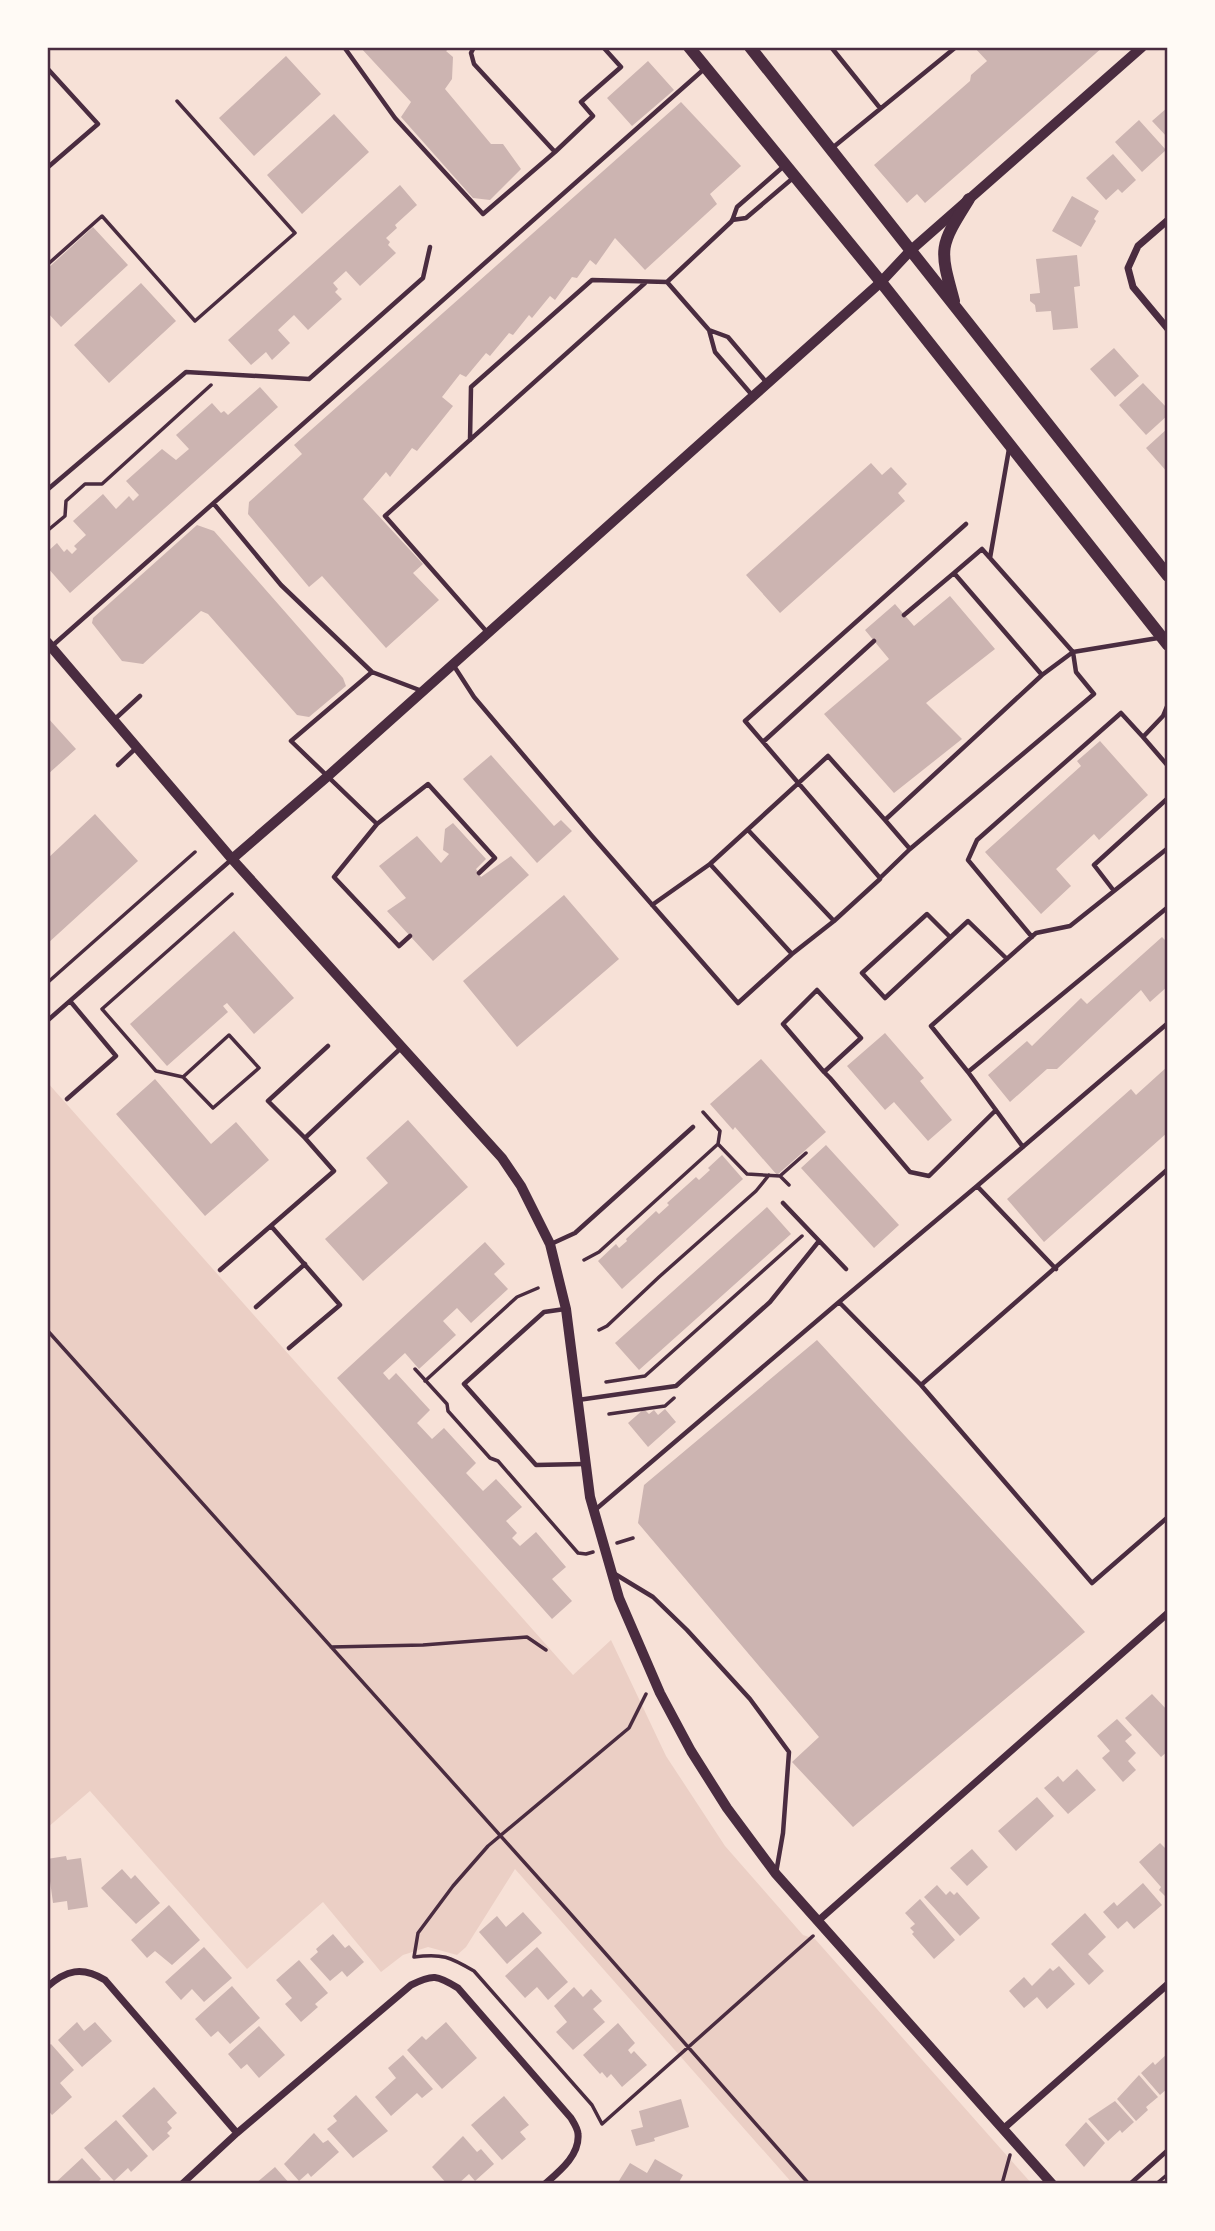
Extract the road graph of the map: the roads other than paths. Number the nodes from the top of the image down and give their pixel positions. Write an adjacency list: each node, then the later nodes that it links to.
1 (344, 47): 13 (lane)
2 (474, 47): 13 (lane)
3 (603, 47): 13 (lane)
4 (689, 47): 10 (main road)
5 (831, 47): 11 (lane)
6 (956, 47): 11 (lane)
7 (1142, 47): 17 (street)
8 (755, 49): 12 (main road)
9 (47, 68): 15 (lane)
10 (705, 68): 14 (main road); 33 (lane)
11 (880, 108): 12 (lane)
12 (830, 149): 21 (main road)
13 (555, 152)
14 (785, 165): 16 (main road); 18 (lane)
15 (47, 168)
16 (794, 177): 18 (lane); 23 (main road)
17 (969, 199): 21 (street); 25 (main road)
18 (732, 220): 22 (lane)
19 (1168, 220): 26 (street)
20 (430, 247): 32 (lane)
21 (910, 251): 23 (street); 25 (main road)
22 (667, 282): 24 (lane); 27 (lane)
23 (881, 282): 28 (street); 31 (main road)
24 (645, 283): 30 (lane); 30 (lane)
25 (956, 309): 37 (main road)
26 (1168, 329)
27 (709, 330): 28 (lane); 29 (lane)
28 (767, 383): 29 (street)
29 (753, 396): 39 (street)
30 (470, 440): 39 (lane)
31 (1010, 445): 35 (lane); 41 (main road)
32 (47, 491)
33 (214, 503): 42 (lane); 45 (lane)
34 (966, 524): 52 (lane)
35 (990, 558): 36 (lane); 43 (lane)
36 (954, 573): 38 (lane); 46 (lane)
37 (1168, 576)
38 (904, 615)
39 (488, 633): 44 (street)
40 (874, 641): 52 (lane)
41 (1165, 641): 43 (lane)
42 (49, 644): 50 (street)
43 (1073, 652): 46 (lane); 63 (lane)
44 (453, 664): 47 (street); 69 (lane)
45 (372, 672): 47 (lane); 56 (lane)
46 (1042, 675): 59 (lane)
47 (423, 691): 56 (street)
48 (140, 696): 50 (lane)
49 (1168, 704): 51 (lane)
50 (114, 720): 53 (street)
51 (1143, 737): 55 (lane); 74 (lane)
52 (763, 742): 57 (lane)
53 (137, 747): 54 (lane); 64 (street)
54 (118, 765)
55 (1168, 766)
56 (328, 776): 60 (lane); 64 (street)
57 (798, 783): 59 (lane); 61 (lane); 67 (lane)
58 (1168, 798): 68 (lane)
59 (885, 820): 63 (lane)
60 (377, 824): 66 (lane); 72 (lane)
61 (748, 830): 65 (lane); 71 (lane)
62 (1168, 848): 68 (lane)
63 (910, 849): 67 (lane)
64 (232, 859): 77 (lane); 81 (street)
65 (710, 864): 69 (lane); 75 (lane)
66 (479, 873)
67 (880, 878): 71 (lane)
68 (1114, 891): 74 (lane)
69 (652, 905): 75 (lane)
70 (1168, 907): 83 (lane)
71 (834, 921): 75 (lane)
72 (410, 936)
73 (950, 937): 73 (lane); 76 (lane)
74 (1032, 937): 76 (lane)
75 (792, 954)
76 (1007, 959): 83 (lane)
77 (71, 1001): 78 (lane); 84 (lane)
78 (47, 1021)
79 (1168, 1023): 88 (lane)
80 (328, 1046): 87 (lane)
81 (402, 1047): 87 (lane); 94 (street)
82 (824, 1072): 82 (lane); 85 (lane)
83 (968, 1072): 85 (lane)
84 (68, 1099)
85 (996, 1110): 88 (lane)
86 (693, 1127): 94 (lane)
87 (305, 1138): 92 (lane)
88 (1023, 1147): 90 (lane)
89 (1168, 1169): 97 (lane)
90 (977, 1186): 97 (lane); 99 (lane)
91 (783, 1203): 93 (lane)
92 (271, 1226): 95 (lane); 98 (lane)
93 (819, 1241): 96 (lane); 104 (lane)
94 (550, 1244): 101 (street)
95 (305, 1264): 100 (lane); 102 (lane)
96 (846, 1269)
97 (1056, 1269): 103 (lane)
98 (220, 1270)
99 (838, 1301): 103 (lane); 106 (lane)
100 (256, 1307)
101 (566, 1309): 104 (street); 105 (lane)
102 (289, 1348)
103 (921, 1385): 107 (lane)
104 (578, 1400): 105 (street)
105 (586, 1464): 106 (street)
106 (594, 1511): 108 (street)
107 (1168, 1517)
108 (612, 1572): 110 (street); 110 (lane)
109 (1168, 1613): 111 (street)
110 (776, 1874): 111 (street)
111 (821, 1923): 114 (street)
112 (1168, 1984): 114 (street)
113 (47, 1987): 115 (street)
114 (1003, 2129): 119 (street)
115 (237, 2133): 117 (street); 118 (street)
116 (1168, 2150): 120 (lane)
117 (182, 2184)
118 (545, 2184)
119 (1052, 2184)
120 (1130, 2184)

